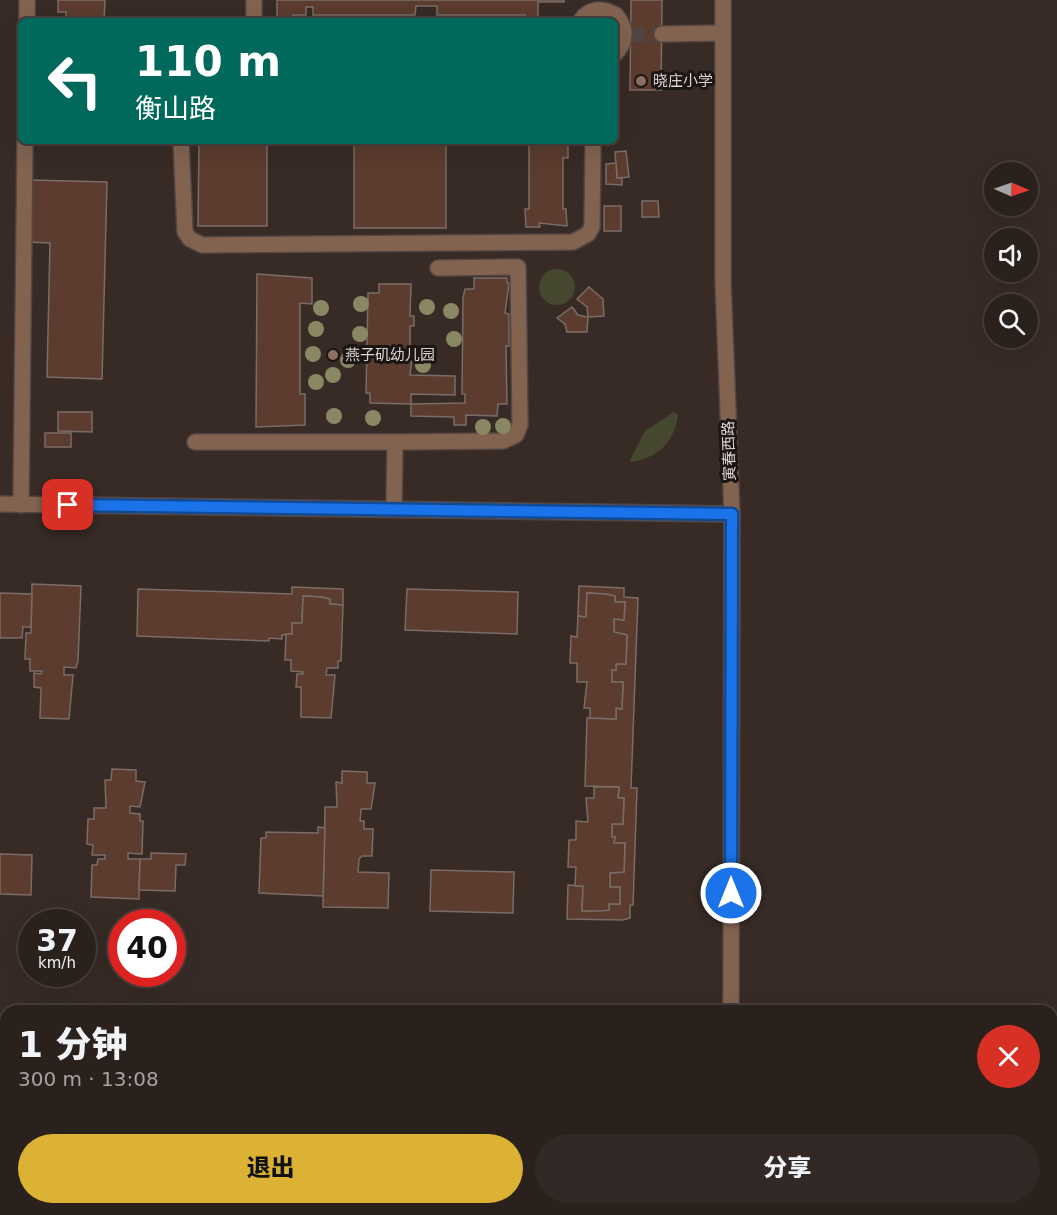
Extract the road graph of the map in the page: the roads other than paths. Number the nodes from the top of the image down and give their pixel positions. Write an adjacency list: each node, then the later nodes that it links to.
1 (27, 0): 5 (street)
2 (254, 0): 6 (street)
3 (723, 0): 7 (street, 寅春西路)
4 (587, 11): 9 (street)
5 (27, 18)
6 (254, 18)
7 (723, 33): 8 (street); 19 (street, 寅春西路)
8 (662, 34)
9 (618, 51)
10 (25, 144): 17 (street)
11 (181, 144): 12 (street)
12 (593, 144)
13 (438, 268): 15 (street)
14 (195, 442): 15 (street)
15 (395, 442): 18 (street)
16 (0, 504): 17 (street)
17 (21, 505): 18 (street)
18 (394, 509): 19 (street)
19 (732, 514): 20 (street, 寅春西路)
20 (731, 1005)

